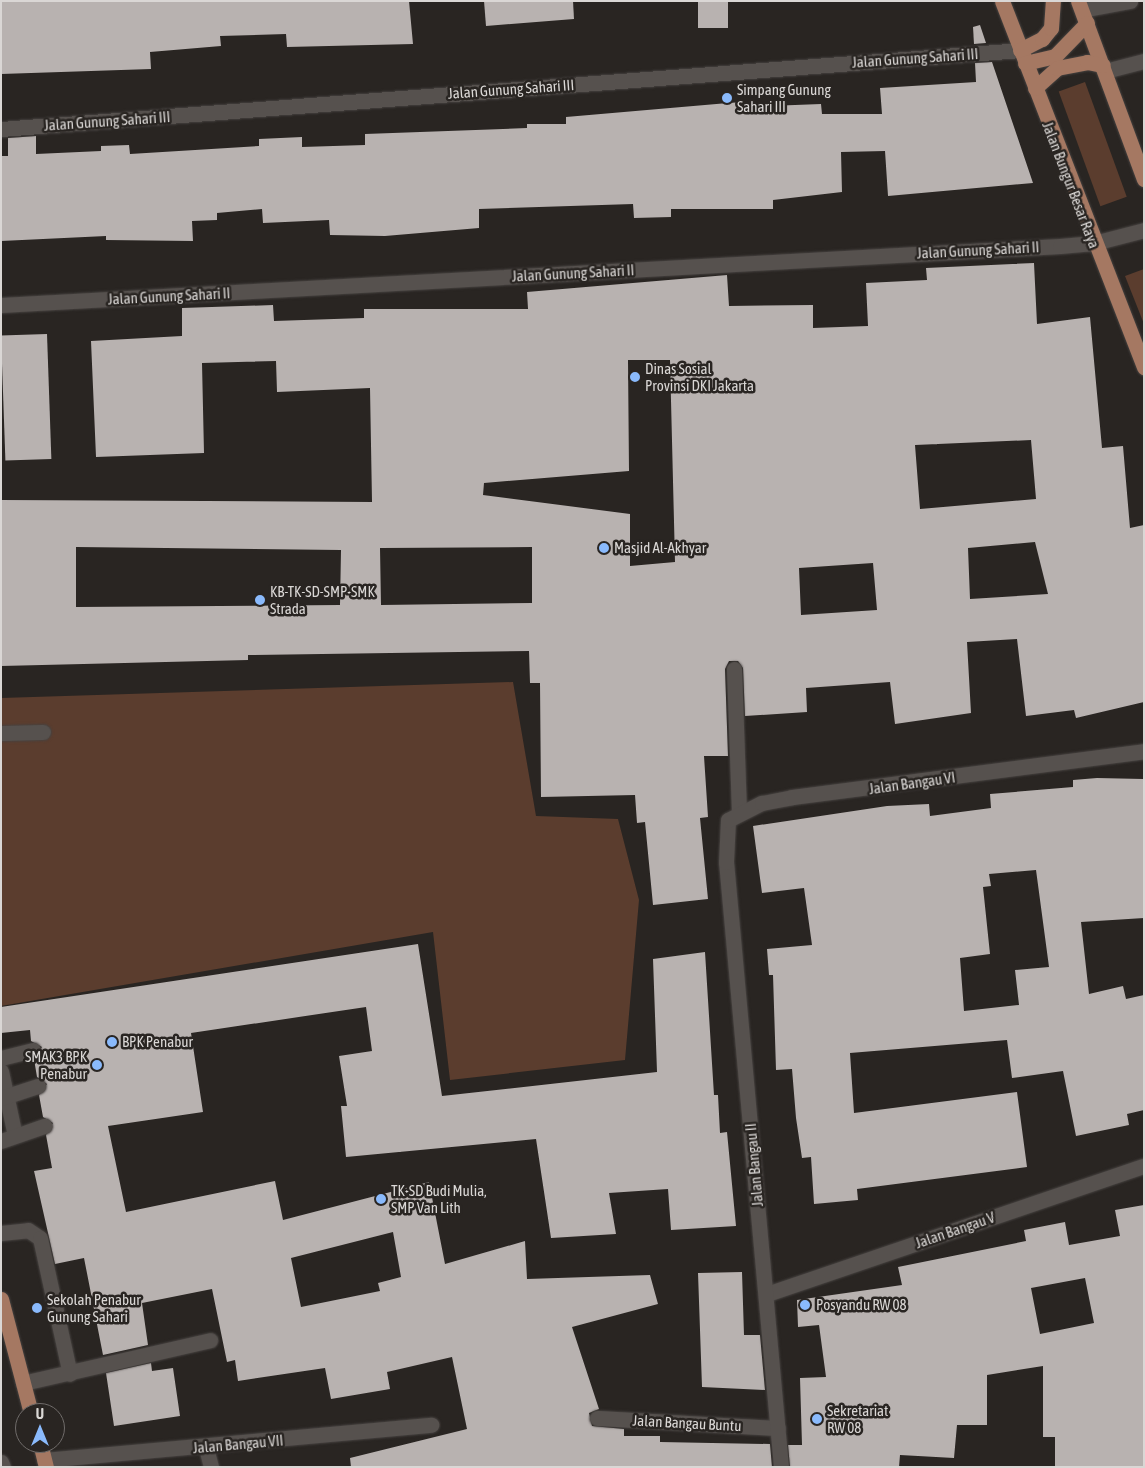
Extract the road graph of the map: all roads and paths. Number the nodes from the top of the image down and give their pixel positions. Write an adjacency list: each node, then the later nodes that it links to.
1 (1002, 1): 5 (main road, Jalan Bungur Besar Raya)
2 (1053, 1): 5 (main road)
3 (1130, 1): 4 (street)
4 (1082, 12): 5 (main road); 7 (main road)
5 (1023, 56): 8 (main road, Jalan Bungur Besar Raya); 9 (street, Jalan Gunung Sahari III)
6 (1144, 60): 7 (street)
7 (1104, 68): 8 (main road); 10 (main road)
8 (1034, 88): 12 (main road, Jalan Bungur Besar Raya)
9 (1, 129)
10 (1144, 179)
11 (1144, 230): 12 (street, Jalan Gunung Sahari II)
12 (1094, 243): 13 (street, Jalan Gunung Sahari II); 14 (main road, Jalan Bungur Besar Raya)
13 (1, 305)
14 (1144, 367)
15 (734, 669): 19 (street)
16 (43, 732): 17 (street)
17 (1, 733)
18 (1144, 751): 19 (street, Jalan Bangau VI)
19 (740, 812): 29 (street, Jalan Bangau II)
20 (32, 1050): 21 (street)
21 (1, 1058)
22 (1, 1072): 24 (street)
23 (38, 1086): 24 (street)
24 (4, 1097): 26 (street)
25 (44, 1126): 26 (street)
26 (8, 1139)
27 (1144, 1166): 29 (street, Jalan Bangau V)
28 (1, 1233): 32 (street)
29 (766, 1294): 37 (street, Jalan Bangau II)
30 (1, 1299): 33 (main road)
31 (210, 1340): 32 (street)
32 (70, 1374): 33 (street)
33 (23, 1383): 34 (main road)
34 (28, 1403)
35 (597, 1418): 37 (street, Jalan Bangau Buntu)
36 (431, 1425): 38 (street, Jalan Bangau VII)
37 (778, 1428): 43 (street, Jalan Bangau II)
38 (206, 1448): 40 (street, Jalan Bangau VII); 42 (street)
39 (1, 1462): 41 (street)
40 (45, 1463)
41 (3, 1467)
42 (211, 1467)
43 (781, 1467)

